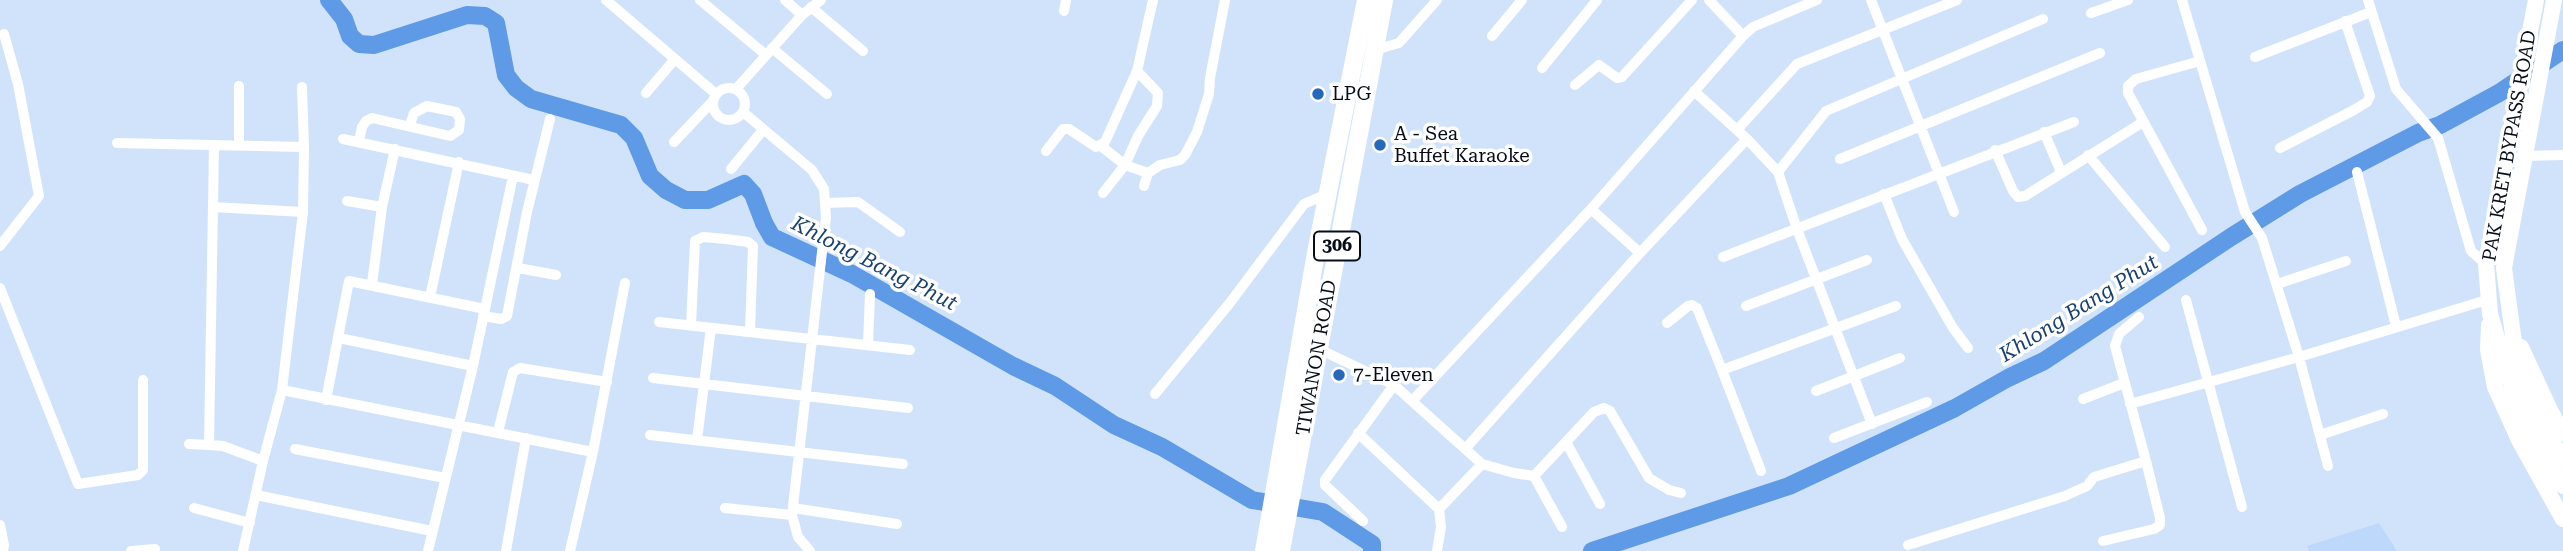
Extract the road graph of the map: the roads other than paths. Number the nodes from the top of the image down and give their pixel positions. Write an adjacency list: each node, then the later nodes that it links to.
1 (606, 0): 37 (street)
2 (700, 0): 34 (street)
3 (785, 0): 25 (street)
4 (821, 0): 22 (street)
5 (1153, 0): 40 (street)
6 (1225, 0): 82 (street)
7 (1366, 0): 89 (main road, TIWANON ROAD / 306)
8 (1384, 0): 32 (main road, TIWANON ROAD / 306)
9 (1437, 0): 32 (street)
10 (1522, 0): 30 (street)
11 (1597, 0): 39 (street)
12 (1692, 0): 42 (street)
13 (1709, 0): 31 (street)
14 (1817, 0): 31 (street)
15 (1871, 0): 28 (street)
16 (1957, 0): 28 (street)
17 (2128, 0): 24 (street)
18 (2182, 0): 38 (street)
19 (2368, 0): 23 (street)
20 (2536, 0): 106 (main road, PAK KRET BYPASS ROAD)
21 (2554, 0): 74 (main road, PAK KRET BYPASS ROAD)
22 (811, 7): 25 (street); 33 (street)
23 (2371, 12): 27 (street); 106 (street)
24 (2091, 13)
25 (802, 15): 34 (street)
26 (2043, 19): 41 (street)
27 (2345, 21): 36 (street); 68 (street)
28 (1883, 30): 41 (street); 57 (street)
29 (4, 34): 100 (street)
30 (1492, 36)
31 (1743, 36): 46 (street)
32 (1375, 50): 136 (main road, TIWANON ROAD / 306)
33 (863, 51)
34 (769, 52): 45 (street); 48 (street)
35 (2100, 53): 55 (street)
36 (2255, 57)
37 (675, 59): 47 (street); 49 (street)
38 (2200, 61): 53 (street); 112 (street)
39 (1542, 68)
40 (1137, 71): 67 (street); 77 (street)
41 (1902, 79): 55 (street); 79 (street)
42 (1575, 85)
43 (239, 86): 65 (street)
44 (302, 87): 66 (street)
45 (736, 89): 49 (street); 50 (street)
46 (1694, 91): 57 (street); 94 (street)
47 (646, 93)
48 (827, 94)
49 (714, 98): 50 (street); 62 (street)
50 (743, 112): 56 (street)
51 (550, 119): 85 (street)
52 (2074, 121): 58 (street)
53 (2143, 122): 72 (street); 98 (street)
54 (410, 125): 61 (street)
55 (1920, 127): 75 (street); 83 (street)
56 (763, 130): 78 (street); 91 (street)
57 (1737, 130): 60 (street)
58 (2044, 132): 70 (street); 80 (street)
59 (343, 139): 61 (street)
60 (1747, 139): 79 (street); 102 (street)
61 (359, 142): 69 (street)
62 (674, 142)
63 (117, 143): 64 (street)
64 (214, 145): 65 (street); 92 (street)
65 (240, 145): 66 (street)
66 (304, 146): 95 (street)
67 (1101, 146): 71 (street); 77 (street)
68 (2280, 148)
69 (394, 149): 76 (street); 93 (street)
70 (1995, 150): 80 (street); 83 (street)
71 (1045, 151)
72 (2088, 155): 80 (street); 101 (street)
73 (2563, 155): 74 (street)
74 (2524, 156): 124 (main road, PAK KRET BYPASS ROAD)
75 (1840, 159)
76 (459, 162): 84 (street); 115 (street)
77 (1125, 165): 82 (street); 87 (street)
78 (731, 169)
79 (1779, 172): 97 (street)
80 (2061, 172)
81 (2357, 172): 128 (street)
82 (1148, 173): 86 (street)
83 (1939, 173): 88 (street); 96 (street)
84 (513, 176): 85 (street); 120 (street)
85 (534, 180): 107 (street)
86 (1144, 186)
87 (1103, 193)
88 (1884, 194): 97 (street); 135 (street)
89 (1329, 198): 152 (street); 188 (main road, TIWANON ROAD / 306)
90 (347, 201): 93 (street)
91 (825, 203): 99 (street); 133 (street)
92 (213, 207): 95 (street); 173 (street)
93 (382, 207): 110 (street)
94 (1591, 209): 102 (street); 156 (street)
95 (303, 212): 150 (street)
96 (1954, 212)
97 (1797, 229): 103 (street); 109 (street)
98 (2202, 230)
99 (900, 232)
100 (0, 247)
101 (2165, 247)
102 (1640, 253): 174 (street)
103 (1723, 257)
104 (1867, 260): 109 (street)
105 (2346, 261): 112 (street)
106 (2486, 264): 119 (main road, PAK KRET BYPASS ROAD)
107 (517, 268): 108 (street); 120 (street)
108 (556, 275)
109 (1818, 279): 117 (street); 130 (street)
110 (372, 284): 115 (street); 132 (street)
111 (625, 284): 146 (street)
112 (2277, 284): 138 (street)
113 (0, 288): 121 (street)
114 (870, 293): 134 (street)
115 (430, 297): 120 (street)
116 (2186, 300): 145 (street)
117 (1746, 306)
118 (1896, 306): 130 (street)
119 (2490, 307): 128 (street); 187 (main road, PAK KRET BYPASS ROAD); 198 (main road)
120 (484, 312): 140 (street)
121 (11, 314): 123 (street); 144 (street)
122 (2138, 317): 147 (street)
123 (0, 319)
124 (2510, 320): 165 (main road); 180 (main road, PAK KRET BYPASS ROAD)
125 (659, 322): 127 (street)
126 (1667, 323): 141 (street)
127 (691, 325): 129 (street); 131 (street)
128 (2396, 326): 138 (street)
129 (711, 328): 131 (street); 148 (street)
130 (1836, 328): 141 (street); 142 (street)
131 (750, 332): 133 (street)
132 (339, 338): 140 (street); 155 (street)
133 (813, 340): 134 (street); 153 (street)
134 (868, 345): 137 (street)
135 (1968, 348)
136 (1319, 349): 149 (street); 188 (main road, TIWANON ROAD / 306)
137 (909, 350)
138 (2299, 357): 145 (street); 167 (street)
139 (1900, 358): 142 (street)
140 (473, 366): 161 (street)
141 (1722, 370): 184 (street)
142 (1853, 376): 151 (street); 162 (street)
143 (653, 378): 148 (street)
144 (143, 380)
145 (2208, 380): 158 (street); 192 (street)
146 (607, 382): 163 (street); 176 (street)
147 (2124, 383): 154 (street); 158 (street)
148 (704, 384): 153 (street); 170 (street)
149 (1394, 385): 156 (street); 164 (street)
150 (282, 390): 155 (street); 178 (street)
151 (1816, 391)
152 (1155, 394)
153 (806, 396): 159 (street); 177 (street)
154 (2083, 399)
155 (326, 400): 161 (street)
156 (1413, 400): 174 (street)
157 (1927, 402): 162 (street)
158 (2130, 404): 179 (street)
159 (908, 408)
160 (2383, 414): 167 (street)
161 (459, 424): 163 (street); 186 (street)
162 (1872, 424): 169 (street)
163 (498, 432): 168 (street)
164 (1358, 433): 195 (street); 199 (street)
165 (2563, 433)
166 (650, 435): 170 (street)
167 (2320, 435): 183 (street)
168 (526, 438): 176 (street); 212 (street)
169 (1834, 438)
170 (697, 440): 177 (street)
171 (1566, 442): 185 (street); 189 (street); 191 (street)
172 (189, 444): 173 (street)
173 (209, 445): 178 (street)
174 (1466, 448): 182 (street)
175 (295, 449): 186 (street)
176 (593, 452): 213 (street)
177 (799, 453): 181 (street); 197 (street)
178 (263, 461): 190 (street)
179 (2146, 461): 205 (street); 206 (street)
180 (2563, 461)
181 (903, 464)
182 (1482, 464): 185 (street); 195 (street)
183 (2328, 466)
184 (1761, 471)
185 (1534, 475): 203 (street)
186 (445, 478): 204 (street)
187 (2563, 486)
188 (1284, 491): 196 (main road, TIWANON ROAD / 306)
189 (1681, 493)
190 (256, 495): 200 (street); 204 (street)
191 (1600, 504)
192 (2242, 507)
193 (194, 508): 200 (street)
194 (725, 508): 197 (street)
195 (1439, 509): 217 (street)
196 (1280, 511): 215 (main road, TIWANON ROAD / 306); 216 (main road, TIWANON ROAD / 306)
197 (792, 512): 201 (street); 214 (street)
198 (2563, 519)
199 (1363, 521)
200 (250, 523): 210 (street)
201 (897, 524)
202 (0, 525): 208 (street)
203 (1562, 527)
204 (432, 531): 211 (street)
205 (2104, 541)
206 (1908, 545)
207 (155, 550): 209 (street)
208 (3, 551)
209 (136, 551)
210 (243, 551)
211 (428, 551)
212 (506, 551)
213 (570, 551)
214 (810, 551)
215 (1264, 551)
216 (1281, 551)
217 (1437, 551)

